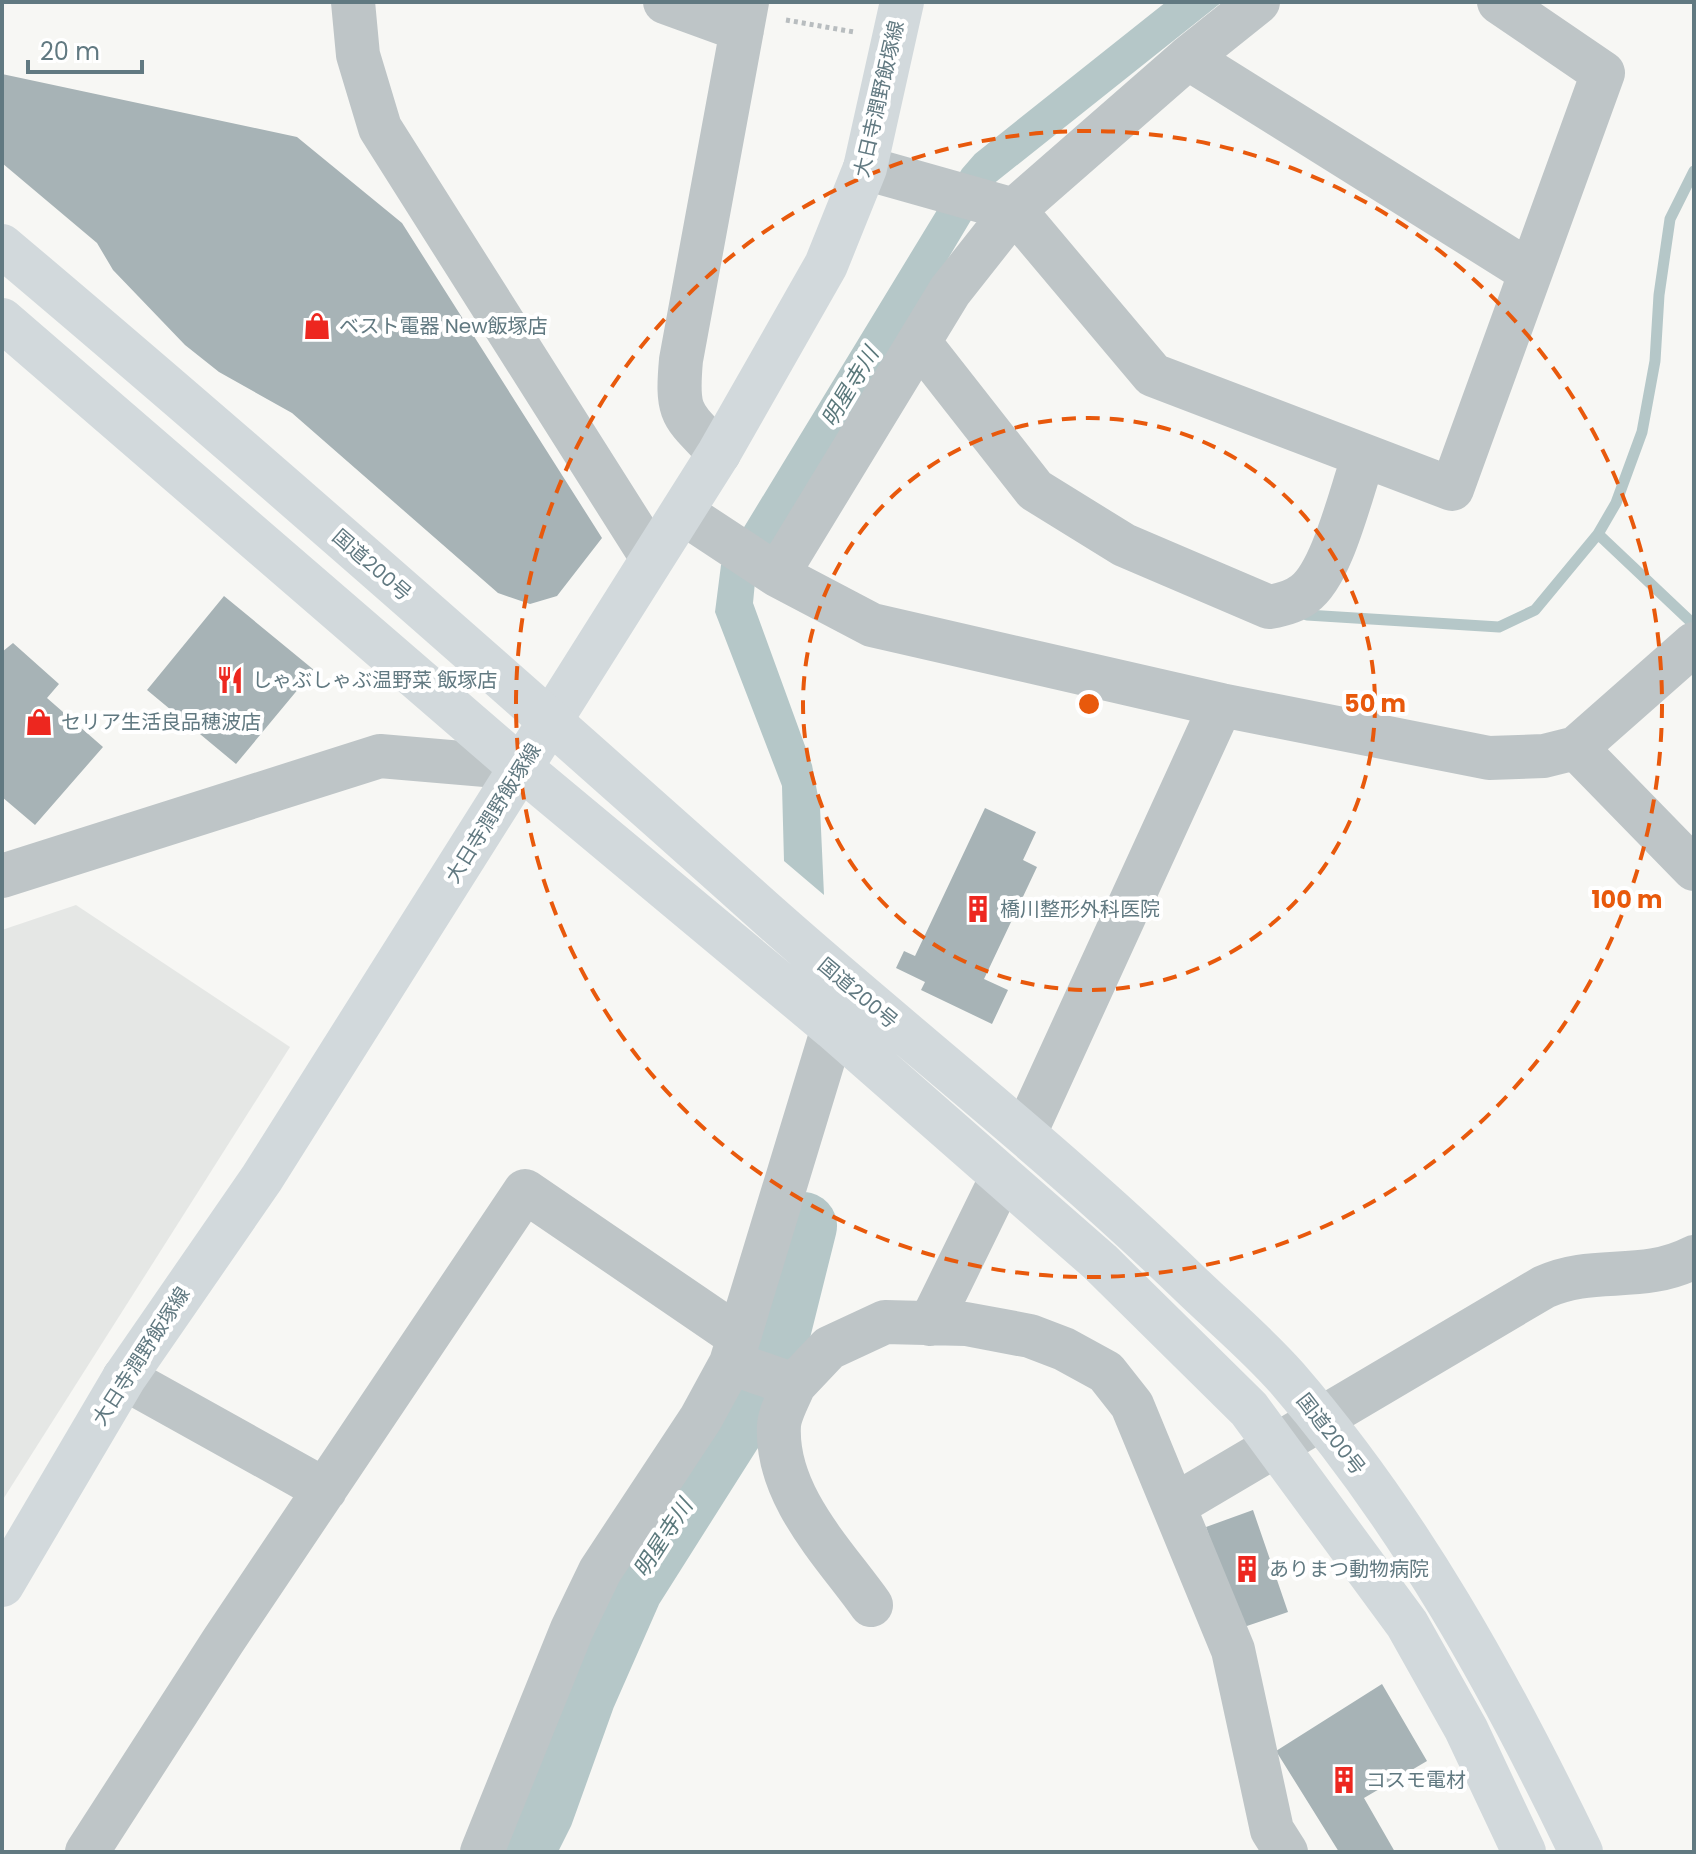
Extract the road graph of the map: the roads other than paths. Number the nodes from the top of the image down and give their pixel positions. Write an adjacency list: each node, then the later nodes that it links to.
1 (353, 2): 17 (street)
2 (665, 2): 6 (street)
3 (902, 2): 8 (main road, 大日寺潤野飯塚線)
4 (1258, 2): 7 (street)
5 (1499, 2): 11 (street)
6 (745, 15): 14 (street)
7 (1188, 58): 9 (street); 11 (street)
8 (865, 168): 9 (street); 14 (main road, 大日寺潤野飯塚線)
9 (1003, 208): 13 (street); 15 (street)
10 (2, 246): 21 (main road, 国道200号)
11 (1530, 272): 15 (street)
12 (2, 320): 23 (main road)
13 (919, 342): 15 (street); 18 (street)
14 (719, 453): 16 (main road, 大日寺潤野飯塚線)
15 (1364, 456)
16 (700, 524): 17 (main road, 大日寺潤野飯塚線); 18 (street)
17 (652, 558): 21 (main road, 大日寺潤野飯塚線)
18 (772, 572): 20 (street)
19 (1694, 644): 22 (street)
20 (1221, 705): 22 (street); 28 (street)
21 (551, 721): 23 (main road, 大日寺潤野飯塚線); 26 (main road, 国道200号)
22 (1576, 748): 24 (street)
23 (521, 768): 25 (street); 27 (main road); 33 (main road, 大日寺潤野飯塚線)
24 (1694, 869)
25 (2, 876)
26 (841, 979): 27 (street); 28 (main road, 国道200号)
27 (833, 1028): 29 (main road); 32 (street)
28 (1025, 1133): 34 (main road, 国道200号)
29 (1002, 1177): 31 (street); 35 (main road)
30 (1694, 1257): 34 (street)
31 (930, 1324): 32 (street); 37 (street)
32 (758, 1367): 36 (street); 39 (street); 41 (street)
33 (124, 1378): 36 (street); 38 (main road, 大日寺潤野飯塚線)
34 (1319, 1419): 35 (street); 44 (main road, 国道200号)
35 (1275, 1444): 37 (street); 43 (main road)
36 (325, 1490): 40 (street)
37 (1175, 1505): 42 (street)
38 (7, 1564)
39 (871, 1605)
40 (87, 1852)
41 (482, 1852)
42 (1286, 1852)
43 (1524, 1852)
44 (1581, 1852)

